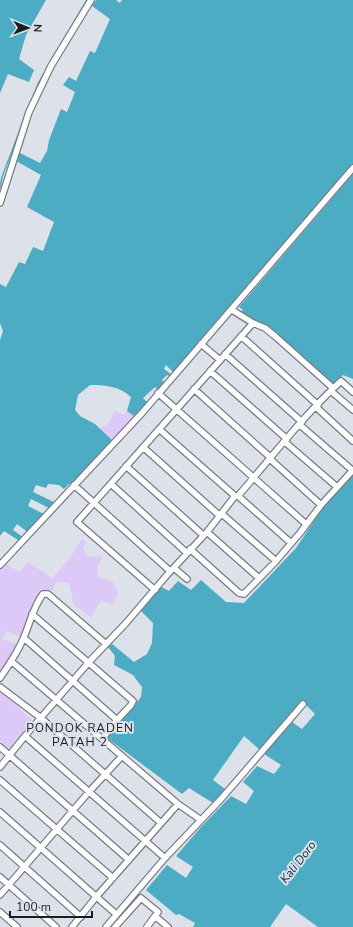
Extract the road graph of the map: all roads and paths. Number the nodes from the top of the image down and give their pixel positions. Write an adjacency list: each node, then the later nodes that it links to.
1 (91, 0): 3 (street)
2 (353, 168): 4 (street)
3 (0, 203)
4 (232, 310): 5 (street); 7 (street)
5 (253, 323): 6 (street); 12 (street)
6 (241, 336): 8 (street); 15 (street)
7 (201, 344): 9 (street); 14 (street)
8 (226, 354): 9 (street); 18 (street)
9 (220, 360): 10 (street)
10 (210, 371): 11 (street); 20 (street)
11 (194, 389): 16 (street); 23 (street)
12 (332, 390): 13 (street); 15 (street); 17 (street)
13 (353, 392)
14 (158, 393): 16 (street); 28 (street)
15 (317, 406): 18 (street); 21 (street)
16 (177, 409): 19 (street); 26 (street)
17 (353, 410)
18 (301, 423): 20 (street); 25 (street)
19 (159, 429): 22 (street); 30 (street)
20 (286, 441): 23 (street); 29 (street)
21 (353, 441)
22 (143, 447): 24 (street); 33 (street)
23 (270, 458): 26 (street); 32 (street)
24 (126, 466): 27 (street); 35 (street)
25 (353, 470): 29 (street)
26 (254, 478): 30 (street); 34 (street)
27 (110, 484): 31 (street); 37 (street)
28 (74, 485): 31 (street); 39 (street)
29 (337, 487): 32 (street)
30 (236, 496): 33 (street); 36 (street)
31 (94, 503): 40 (street); 43 (street)
32 (321, 505): 34 (street)
33 (221, 515): 35 (street); 38 (street)
34 (306, 524): 36 (street)
35 (205, 533): 37 (street); 41 (street)
36 (290, 544): 38 (street)
37 (188, 551): 40 (street); 41 (street)
38 (276, 561): 41 (street)
39 (0, 565)
40 (172, 569): 42 (street); 43 (street)
41 (259, 578)
42 (187, 579)
43 (155, 590): 46 (street)
44 (32, 614): 45 (street); 46 (street); 48 (street)
45 (24, 638): 47 (street); 50 (street)
46 (106, 644): 48 (street)
47 (11, 661): 49 (street); 52 (street)
48 (89, 662): 50 (street); 55 (street)
49 (0, 678)
50 (73, 681): 52 (street); 55 (street)
51 (0, 687): 54 (street)
52 (56, 700): 54 (street); 57 (street)
53 (303, 704): 68 (street)
54 (41, 718): 56 (street); 62 (street)
55 (117, 720): 57 (street)
56 (25, 736): 59 (street); 64 (street)
57 (102, 739): 60 (street)
58 (0, 747): 59 (street)
59 (10, 756): 61 (street); 67 (street)
60 (122, 756): 62 (street); 65 (street)
61 (0, 767)
62 (105, 774): 64 (street); 69 (street)
63 (0, 780): 70 (street)
64 (88, 793): 67 (street); 71 (street)
65 (178, 804): 68 (street); 69 (street)
66 (0, 812): 73 (street)
67 (73, 812): 70 (street); 75 (street)
68 (201, 820): 74 (street)
69 (161, 823): 71 (street)
70 (57, 830): 73 (street); 78 (street)
71 (145, 842): 74 (street); 75 (street)
72 (0, 845): 76 (street)
73 (42, 848): 76 (street); 81 (street)
74 (165, 858): 83 (street)
75 (129, 860): 78 (street)
76 (25, 867): 79 (street); 84 (street)
77 (0, 877): 79 (street)
78 (113, 878): 81 (street)
79 (9, 885): 80 (street); 87 (street)
80 (0, 895)
81 (96, 897): 83 (street); 84 (street)
82 (0, 912): 86 (street)
83 (116, 914): 89 (street)
84 (81, 917): 88 (street)
85 (156, 917): 90 (street); 91 (street); 92 (street)
86 (17, 927)
87 (56, 927)
88 (72, 927)
89 (106, 927)
90 (115, 927)
91 (148, 927)
92 (168, 927)

